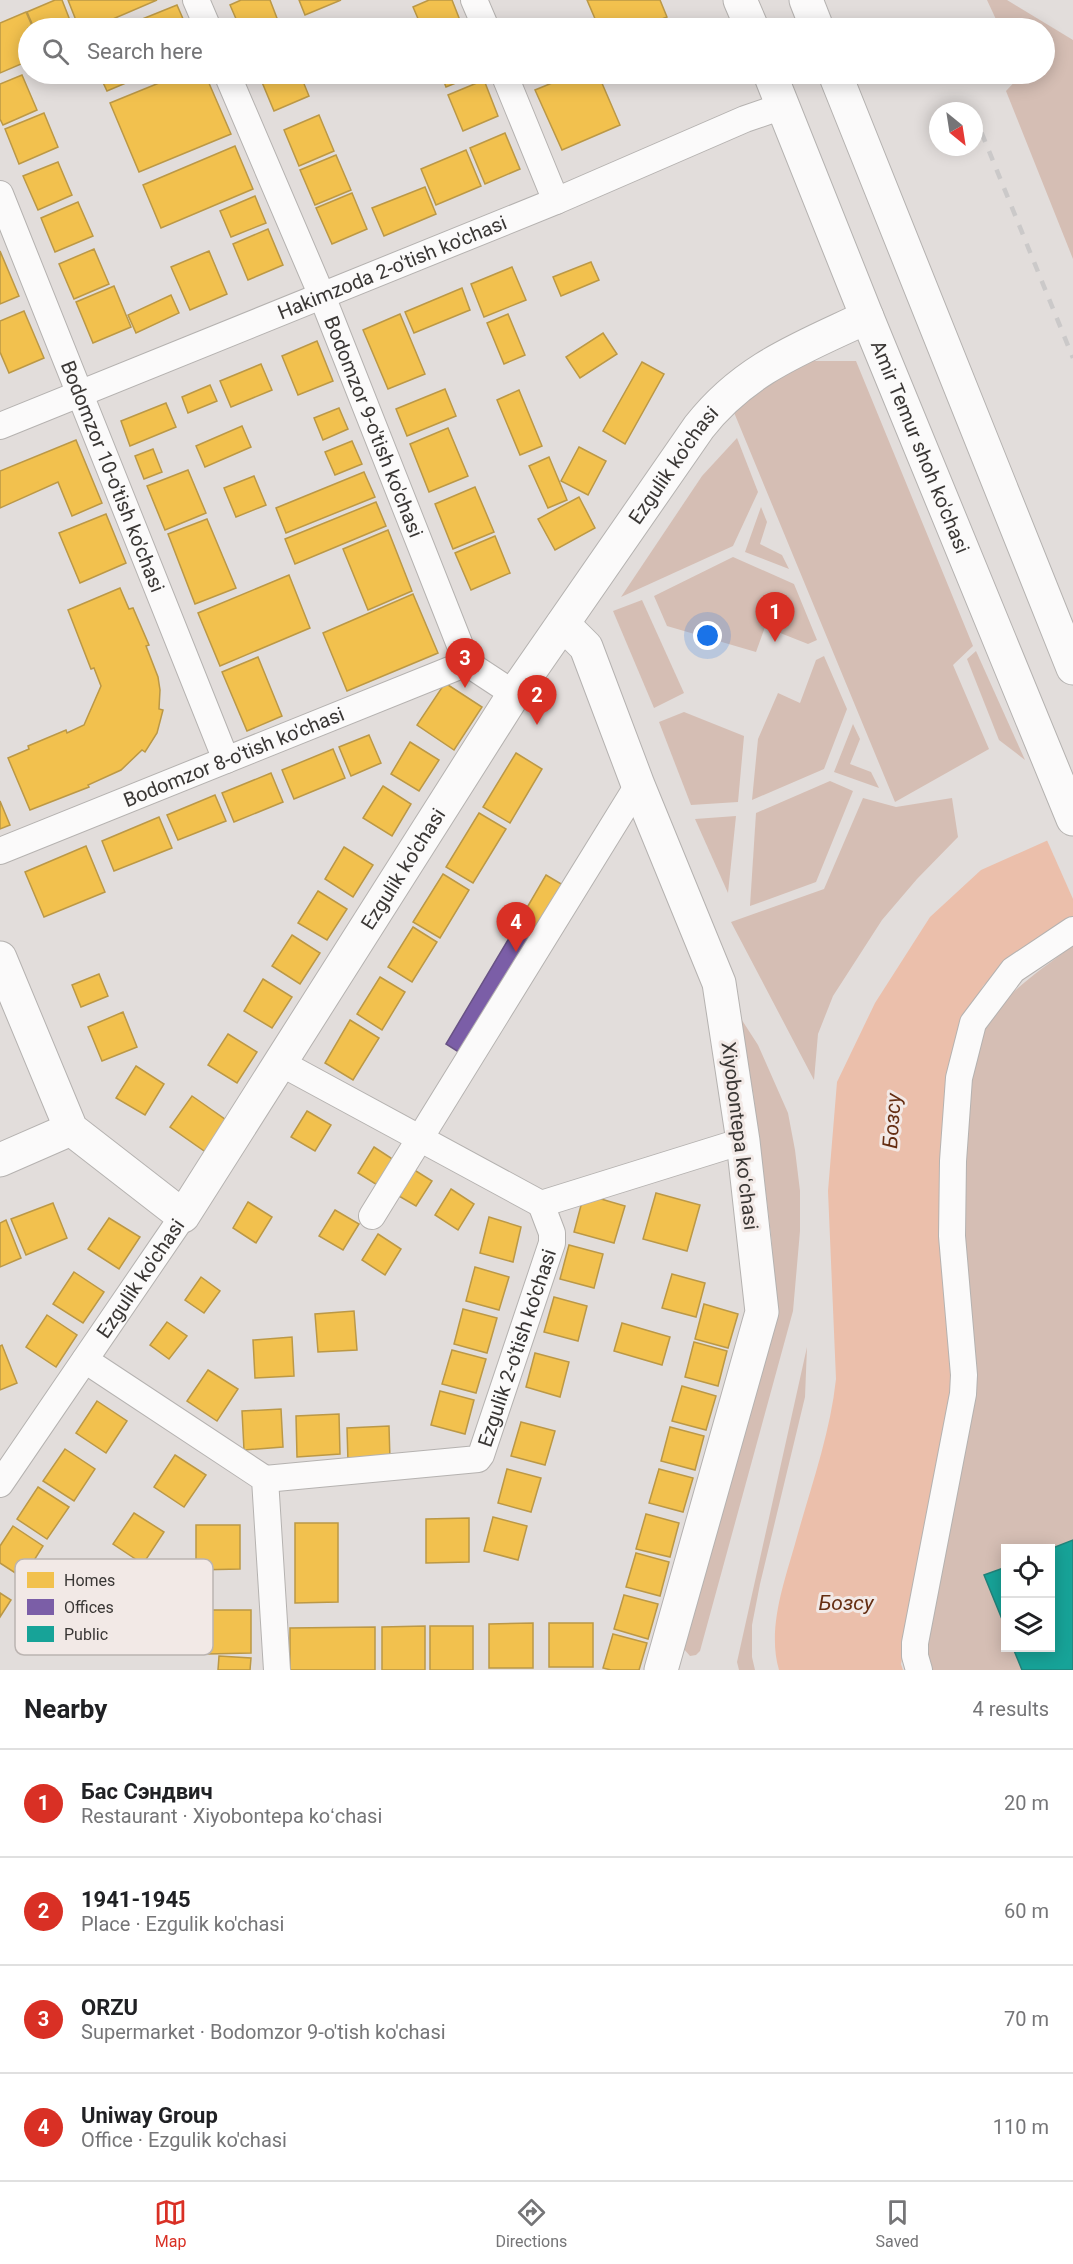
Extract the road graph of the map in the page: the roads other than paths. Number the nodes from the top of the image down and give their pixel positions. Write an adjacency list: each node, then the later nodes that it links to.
1 (196, 0): 5 (street)
2 (474, 0): 6 (street)
3 (740, 0): 7 (street)
4 (806, 0): 8 (street)
5 (204, 18)
6 (482, 18)
7 (748, 18)
8 (813, 18)
9 (231, 84): 16 (street, Bodomzor 9-o'tish ko'chasi)
10 (508, 84): 15 (street)
11 (774, 84): 13 (street, Amir Temur shoh ko'chasi)
12 (839, 84): 22 (street)
13 (783, 106): 15 (street, Hakimzoda 2-o'tish ko'chasi); 17 (street, Amir Temur shoh ko'chasi)
14 (0, 194): 18 (street, Bodomzor 10-o'tish ko'chasi)
15 (556, 201): 16 (street, Hakimzoda 2-o'tish ko'chasi)
16 (322, 296): 18 (street, Hakimzoda 2-o'tish ko'chasi); 21 (street, Bodomzor 9-o'tish ko'chasi)
17 (867, 317): 20 (street, Ezgulik ko'chasi); 26 (street, Amir Temur shoh ko'chasi)
18 (79, 394): 19 (street, Hakimzoda 2-o'tish ko'chasi); 24 (street, Bodomzor 10-o'tish ko'chasi)
19 (0, 426)
20 (563, 624): 23 (street, Ezgulik ko'chasi); 25 (street, Xiyobontepa koʻchasi)
21 (467, 663): 23 (street); 24 (street, Bodomzor 8-o'tish ko'chasi)
22 (1073, 668)
23 (514, 694): 30 (street, Ezgulik ko'chasi)
24 (225, 760): 27 (street, Bodomzor 8-o'tish ko'chasi)
25 (638, 785): 32 (street); 33 (street, Xiyobontepa koʻchasi)
26 (1073, 819)
27 (0, 851)
28 (1073, 930): 43 (street)
29 (0, 958): 31 (street)
30 (279, 1062): 32 (street); 36 (street, Ezgulik ko'chasi)
31 (71, 1129): 34 (street); 36 (street)
32 (421, 1138): 35 (street); 37 (street)
33 (743, 1141): 35 (street); 42 (street, Xiyobontepa koʻchasi)
34 (0, 1160)
35 (542, 1204): 39 (street, Ezgulik 2-o'tish ko'chasi)
36 (183, 1216): 38 (street, Ezgulik ko'chasi)
37 (372, 1216)
38 (85, 1360): 39 (street); 40 (street, Ezgulik ko'chasi)
39 (265, 1479): 41 (street)
40 (0, 1484)
41 (277, 1670)
42 (662, 1670)
43 (919, 1670)

